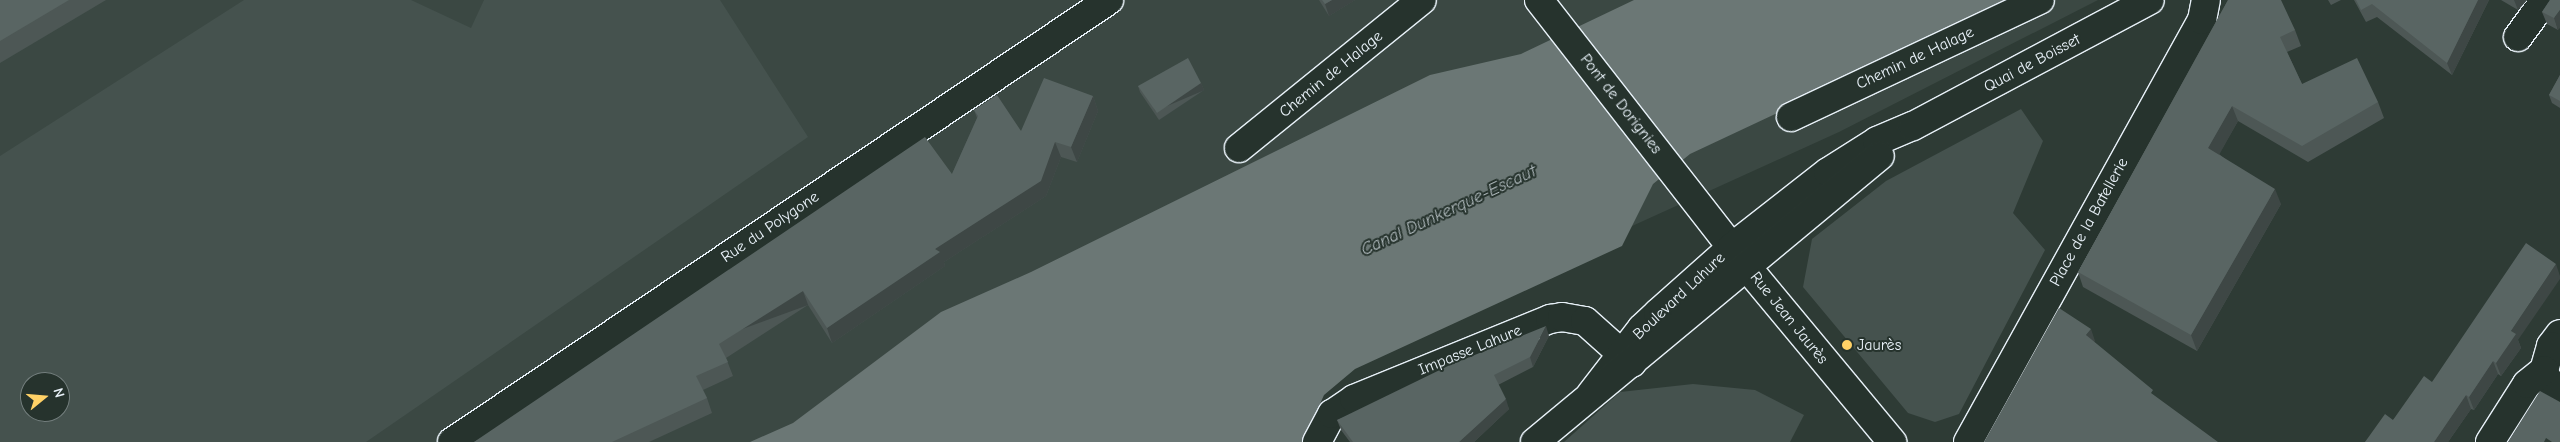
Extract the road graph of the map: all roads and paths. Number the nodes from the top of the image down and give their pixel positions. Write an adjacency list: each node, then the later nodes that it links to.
1 (1422, 0): 10 (street, Chemin de Halage)
2 (2040, 0): 9 (street, Chemin de Halage)
3 (2150, 0): 12 (street, Quai de Boisset)
4 (2206, 0): 20 (street, Place de la Batellerie)
5 (2544, 0): 8 (street)
6 (1100, 4): 16 (street, Rue du Polygone)
7 (1546, 8): 11 (street, Pont de Dorignies)
8 (2518, 36)
9 (1791, 117)
10 (1240, 148)
11 (1689, 191): 12 (street, Rue Jean Jaurès)
12 (1739, 256): 14 (street, Boulevard Lahure); 19 (street, Rue Jean Jaurès)
13 (2560, 334): 15 (street)
14 (1627, 358): 17 (street, Impasse Lahure); 18 (street, Boulevard Lahure)
15 (2552, 380): 21 (street)
16 (452, 442)
17 (1317, 442)
18 (1535, 442)
19 (1892, 442)
20 (1968, 442)
21 (2490, 442)

